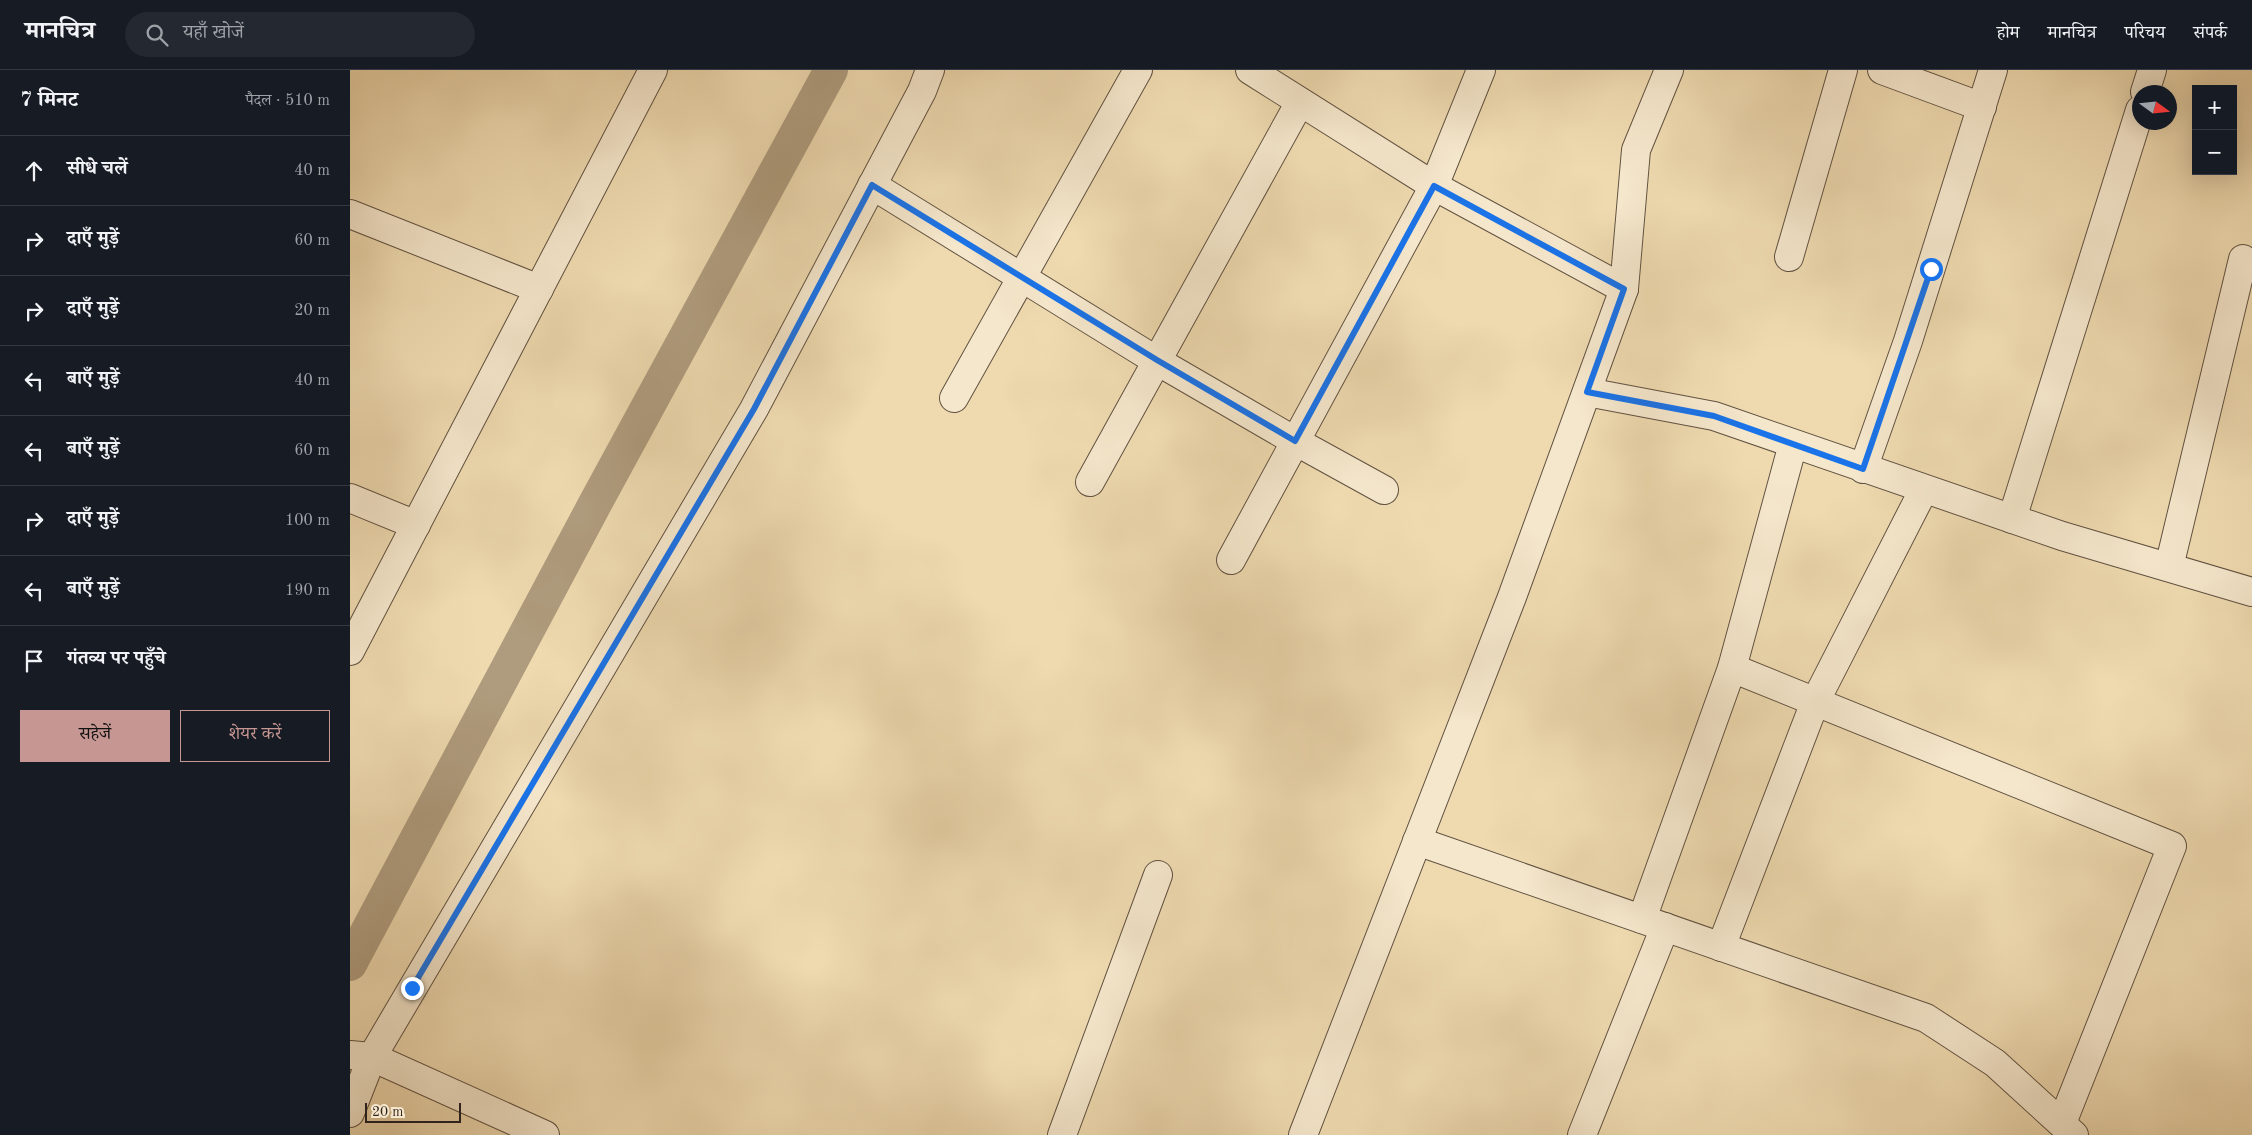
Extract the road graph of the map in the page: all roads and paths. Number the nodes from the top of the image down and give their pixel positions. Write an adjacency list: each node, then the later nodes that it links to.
1 (653, 70): 21 (street)
2 (930, 70): 15 (street)
3 (1138, 70): 20 (street)
4 (1250, 70): 12 (street)
5 (1481, 70): 16 (street)
6 (1669, 70): 22 (street)
7 (1842, 70): 18 (street)
8 (1882, 70): 13 (street)
9 (1993, 70): 13 (street)
10 (2152, 70): 11 (street)
11 (2147, 85)
12 (1300, 102): 16 (street); 23 (street)
13 (1982, 107): 28 (street)
14 (2134, 130): 33 (street)
15 (872, 185): 20 (street); 45 (street)
16 (1434, 186): 22 (street); 26 (street)
17 (350, 214): 21 (street)
18 (1789, 257)
19 (2243, 260): 36 (street)
20 (1022, 276): 23 (street); 25 (street)
21 (539, 289): 34 (street)
22 (1624, 289): 24 (street)
23 (1157, 360): 26 (street); 29 (street)
24 (1587, 392): 27 (street); 41 (street)
25 (954, 398)
26 (1295, 441): 31 (street); 35 (street)
27 (1793, 444): 28 (street); 39 (street)
28 (1863, 469): 30 (street)
29 (1090, 482)
30 (1924, 489): 33 (street); 40 (street)
31 (1384, 490)
32 (350, 498): 34 (street)
33 (2012, 519): 36 (street)
34 (416, 525): 38 (street)
35 (1231, 560)
36 (2169, 567): 37 (street)
37 (2252, 592)
38 (350, 651)
39 (1732, 668): 40 (street); 43 (street)
40 (1815, 702): 44 (street); 47 (street)
41 (1417, 841): 43 (street); 50 (street)
42 (1158, 875): 49 (street)
43 (1653, 923): 44 (street); 51 (street)
44 (1721, 947): 47 (street)
45 (361, 1056): 46 (street); 48 (street)
46 (350, 1113)
47 (2068, 1129)
48 (545, 1135)
49 (1062, 1135)
50 (1303, 1135)
51 (1582, 1135)

